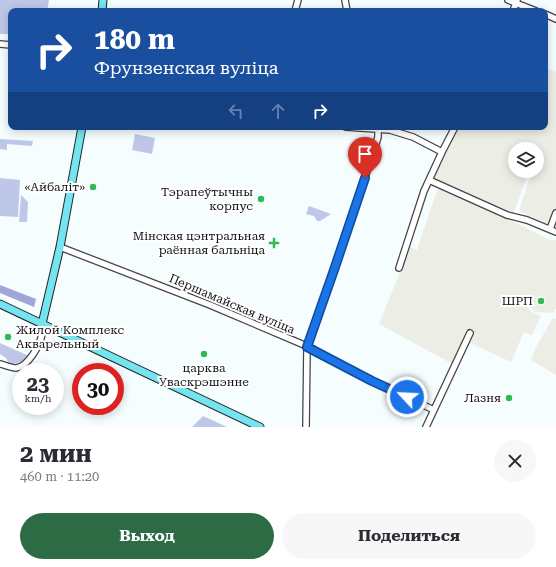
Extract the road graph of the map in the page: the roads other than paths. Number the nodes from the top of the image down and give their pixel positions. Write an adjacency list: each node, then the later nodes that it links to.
1 (508, 0): 2 (street)
2 (517, 2): 3 (street)
3 (530, 8)
4 (81, 130): 13 (main road)
5 (378, 130): 18 (street)
6 (390, 130): 8 (street)
7 (453, 130): 8 (street)
8 (442, 152): 9 (street)
9 (429, 180): 11 (street); 14 (street)
10 (556, 213): 11 (street)
11 (550, 229): 12 (street)
12 (556, 232)
13 (60, 247): 16 (main road); 18 (street, Першамайская вуліца)
14 (399, 268)
15 (0, 304): 16 (main road)
16 (42, 324): 19 (street); 21 (main road)
17 (470, 333): 20 (street)
18 (307, 347): 20 (street, Першамайская вуліца); 22 (street)
19 (0, 364)
20 (434, 410): 23 (street)
21 (260, 427)
22 (306, 427)
23 (426, 427)

